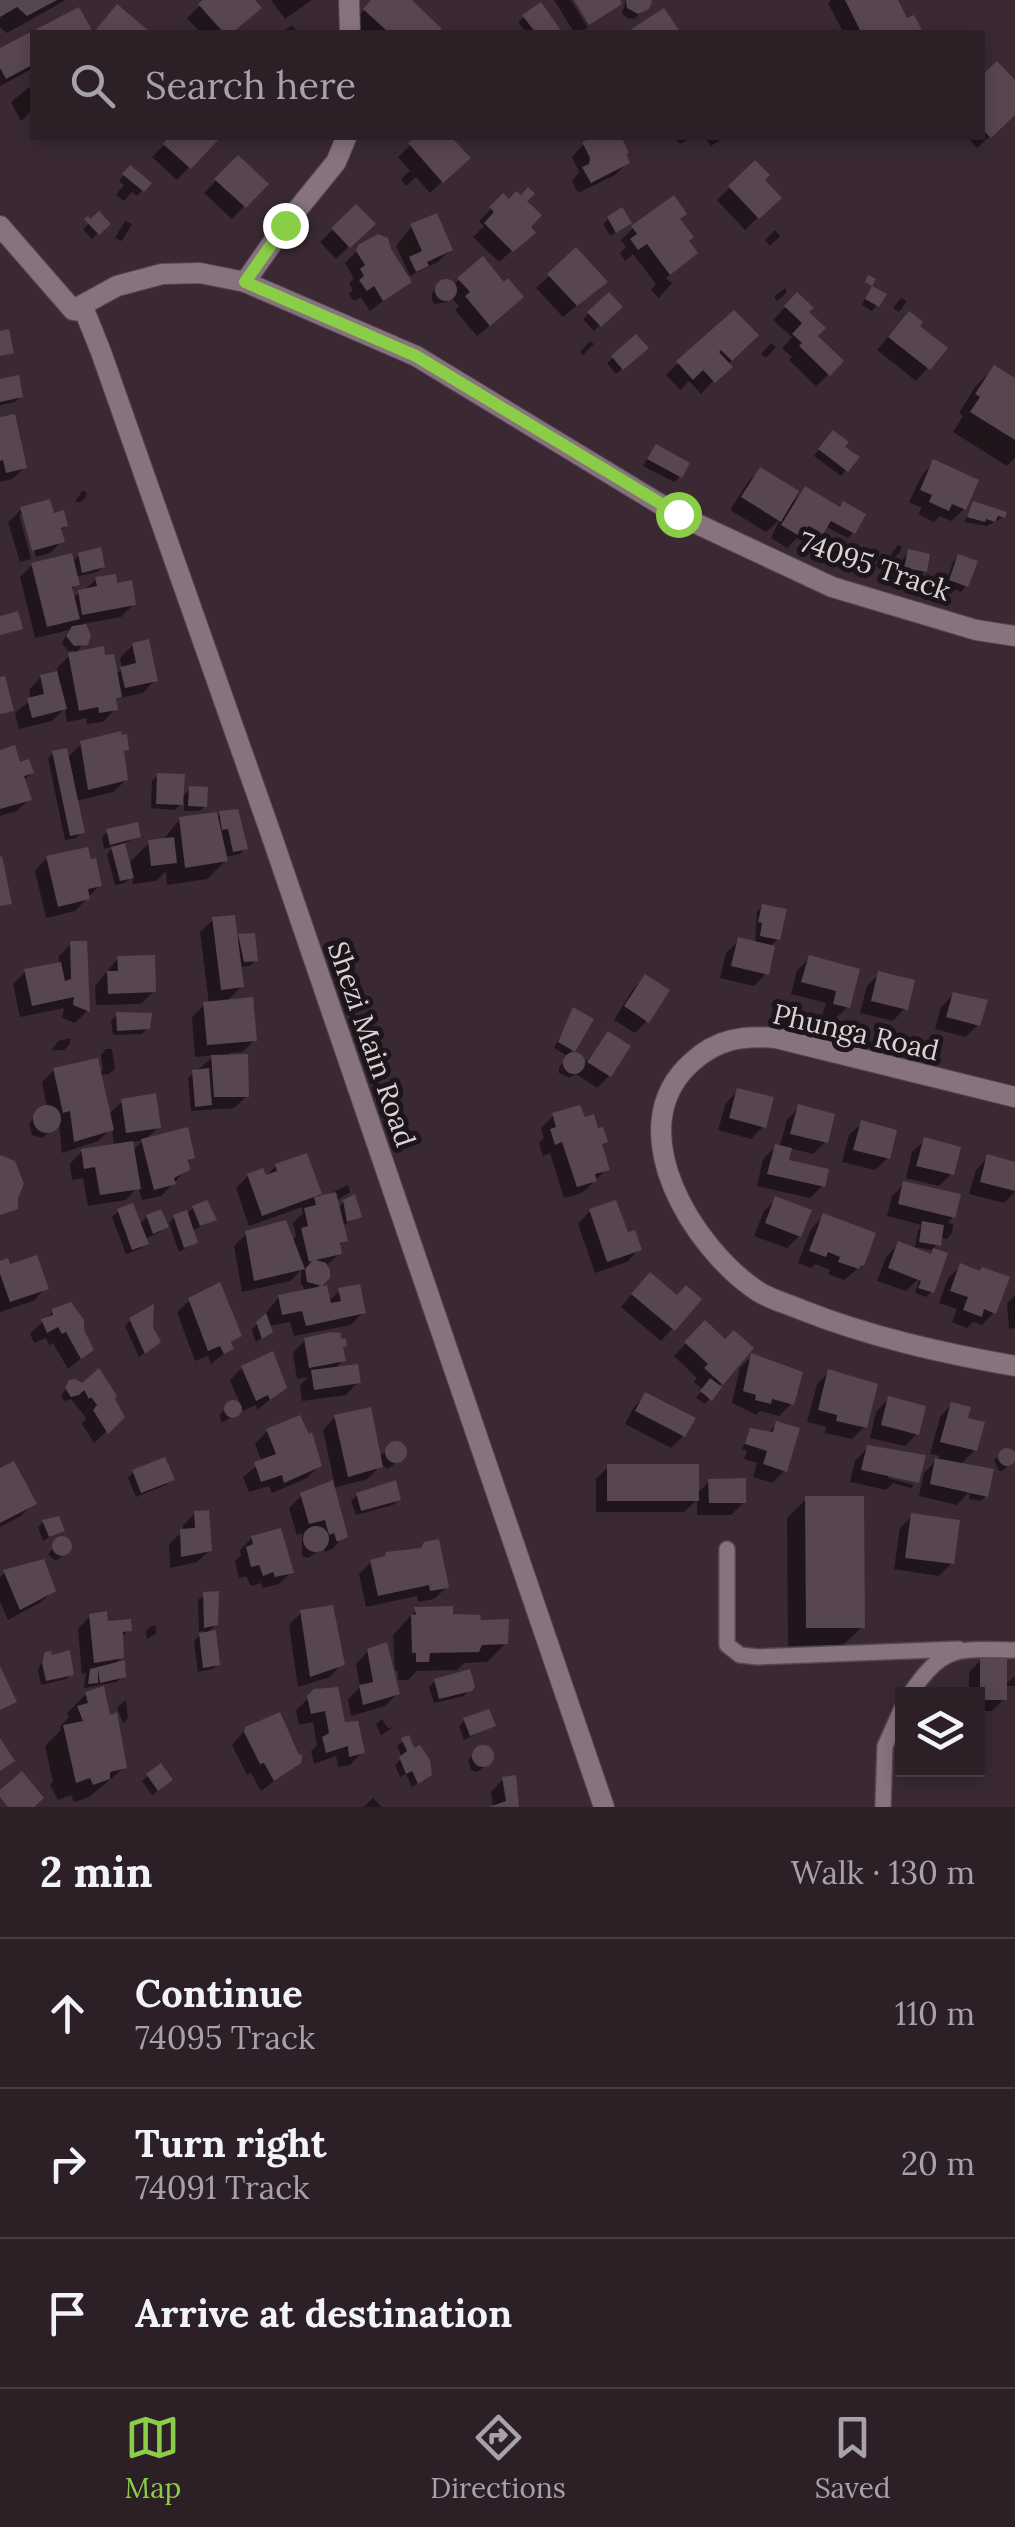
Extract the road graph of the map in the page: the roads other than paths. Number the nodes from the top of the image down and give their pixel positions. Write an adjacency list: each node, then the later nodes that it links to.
1 (349, 0): 2 (street)
2 (350, 30)
3 (345, 140): 5 (street)
4 (0, 226): 6 (street)
5 (245, 282): 6 (street, 74095 Track); 7 (street, 74095 Track)
6 (74, 310): 15 (street, Shezi Main Road)
7 (1015, 636)
8 (1015, 1097): 9 (street, Phunga Road)
9 (1015, 1366)
10 (727, 1549): 11 (lane)
11 (959, 1650): 12 (lane); 13 (lane)
12 (1015, 1650)
13 (916, 1687)
14 (895, 1724): 16 (lane)
15 (604, 1807)
16 (883, 1807)

